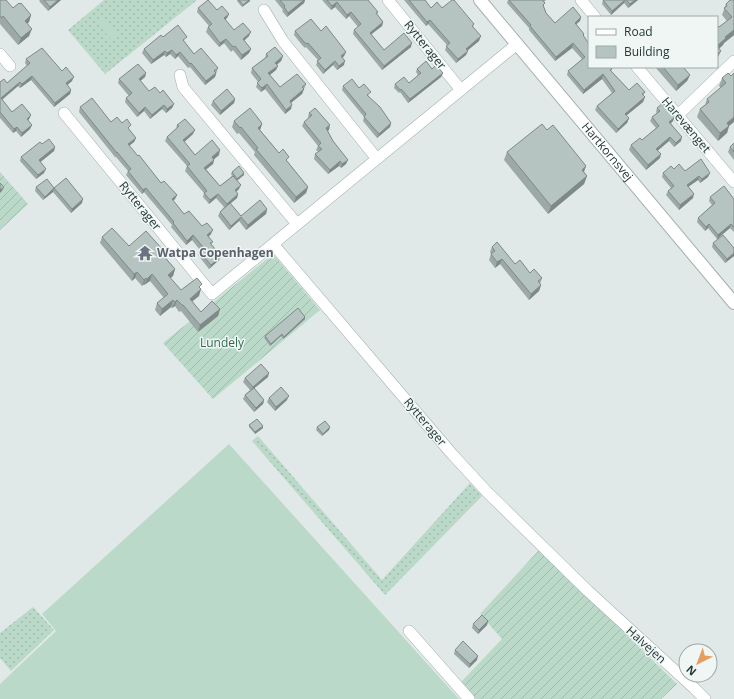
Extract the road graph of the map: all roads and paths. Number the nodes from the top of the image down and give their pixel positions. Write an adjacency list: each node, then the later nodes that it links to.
1 (388, 0): 12 (street, Rytterager)
2 (480, 0): 6 (street, Hartkornsvej)
3 (583, 1): 5 (street)
4 (264, 10): 15 (street)
5 (594, 16)
6 (517, 44): 12 (street, Rytterager); 19 (street, Hartkornsvej)
7 (0, 54): 9 (street)
8 (734, 61): 14 (street)
9 (10, 66)
10 (638, 68): 14 (street, Harevænget)
11 (180, 75): 17 (street)
12 (461, 90): 15 (street, Rytterager)
13 (64, 113): 18 (street, Rytterager)
14 (678, 115): 16 (street, Harevænget)
15 (377, 159): 17 (street, Rytterager)
16 (734, 182)
17 (297, 224): 18 (street, Rytterager)
18 (273, 244): 20 (street, Rytterager)
19 (734, 303)
20 (588, 591): 23 (street, Halvejen)
21 (409, 631): 22 (street)
22 (469, 699)
23 (705, 699)

